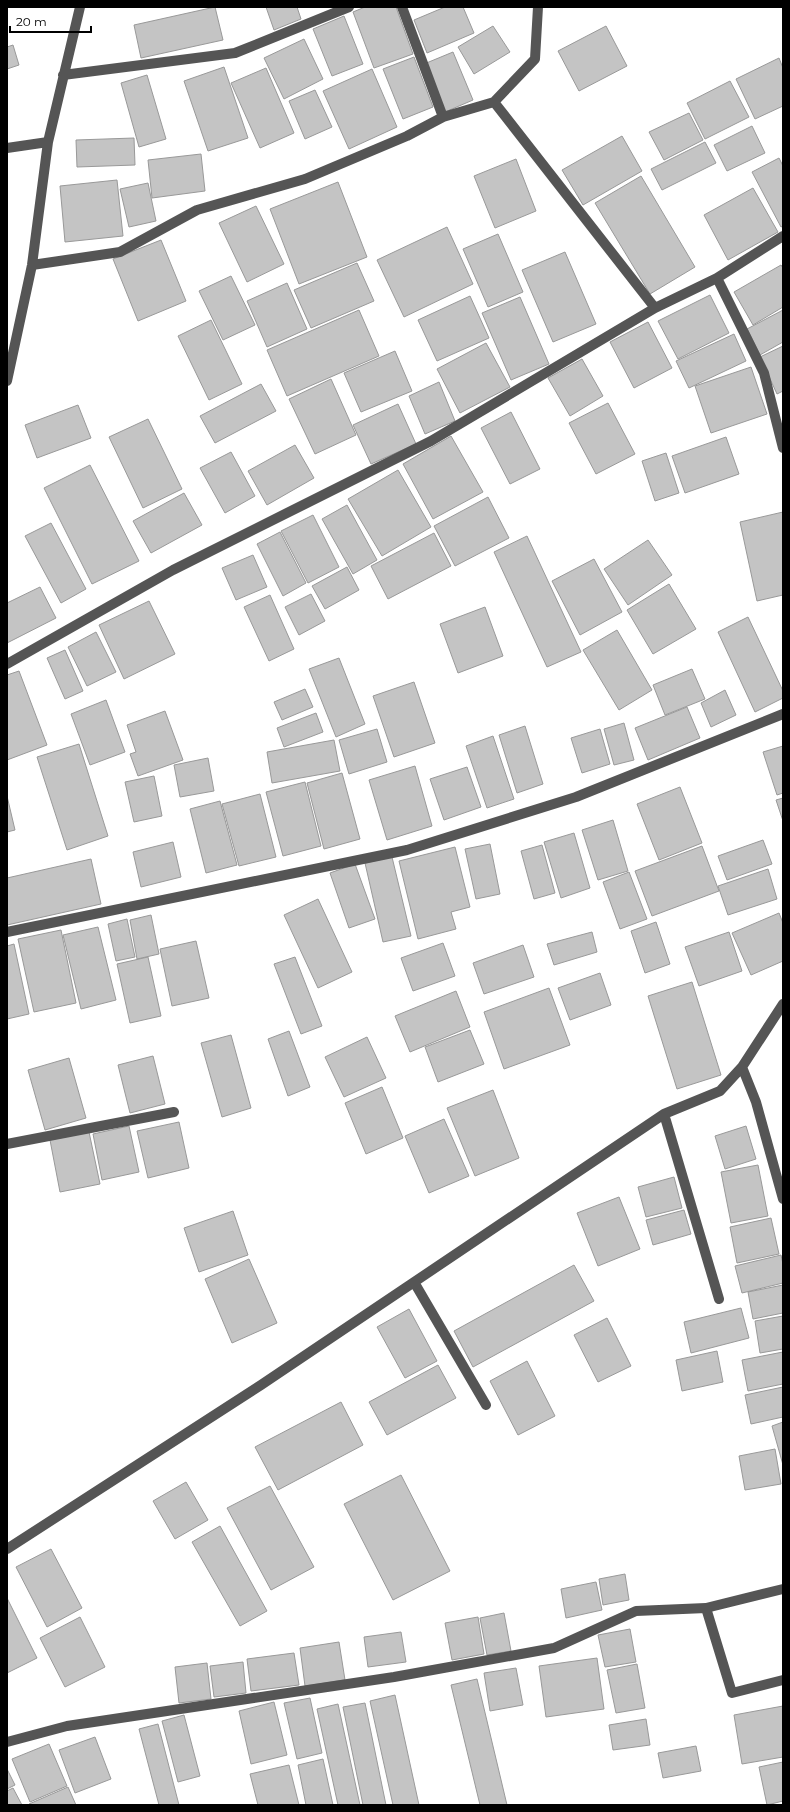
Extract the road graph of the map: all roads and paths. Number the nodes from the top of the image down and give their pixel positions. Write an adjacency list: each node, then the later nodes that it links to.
1 (80, 7): 5 (street)
2 (349, 7): 5 (street)
3 (402, 7): 7 (street)
4 (538, 7): 6 (street)
5 (63, 75): 8 (street)
6 (494, 102): 7 (street); 13 (street)
7 (442, 117): 11 (street)
8 (48, 142): 9 (street); 11 (street)
9 (7, 148)
10 (783, 236): 12 (street)
11 (32, 265): 14 (street)
12 (717, 278): 13 (street); 15 (street)
13 (655, 308): 16 (street)
14 (7, 380)
15 (783, 448)
16 (7, 664)
17 (783, 714): 18 (street)
18 (7, 932)
19 (783, 1004): 20 (street)
20 (742, 1067): 22 (street); 24 (street)
21 (174, 1112): 23 (street)
22 (664, 1114): 25 (street); 26 (street)
23 (7, 1144)
24 (783, 1200)
25 (414, 1282): 27 (street); 28 (street)
26 (719, 1299)
27 (486, 1405)
28 (7, 1549)
29 (783, 1589): 30 (street)
30 (706, 1608): 31 (street); 32 (street)
31 (783, 1680)
32 (7, 1742)

